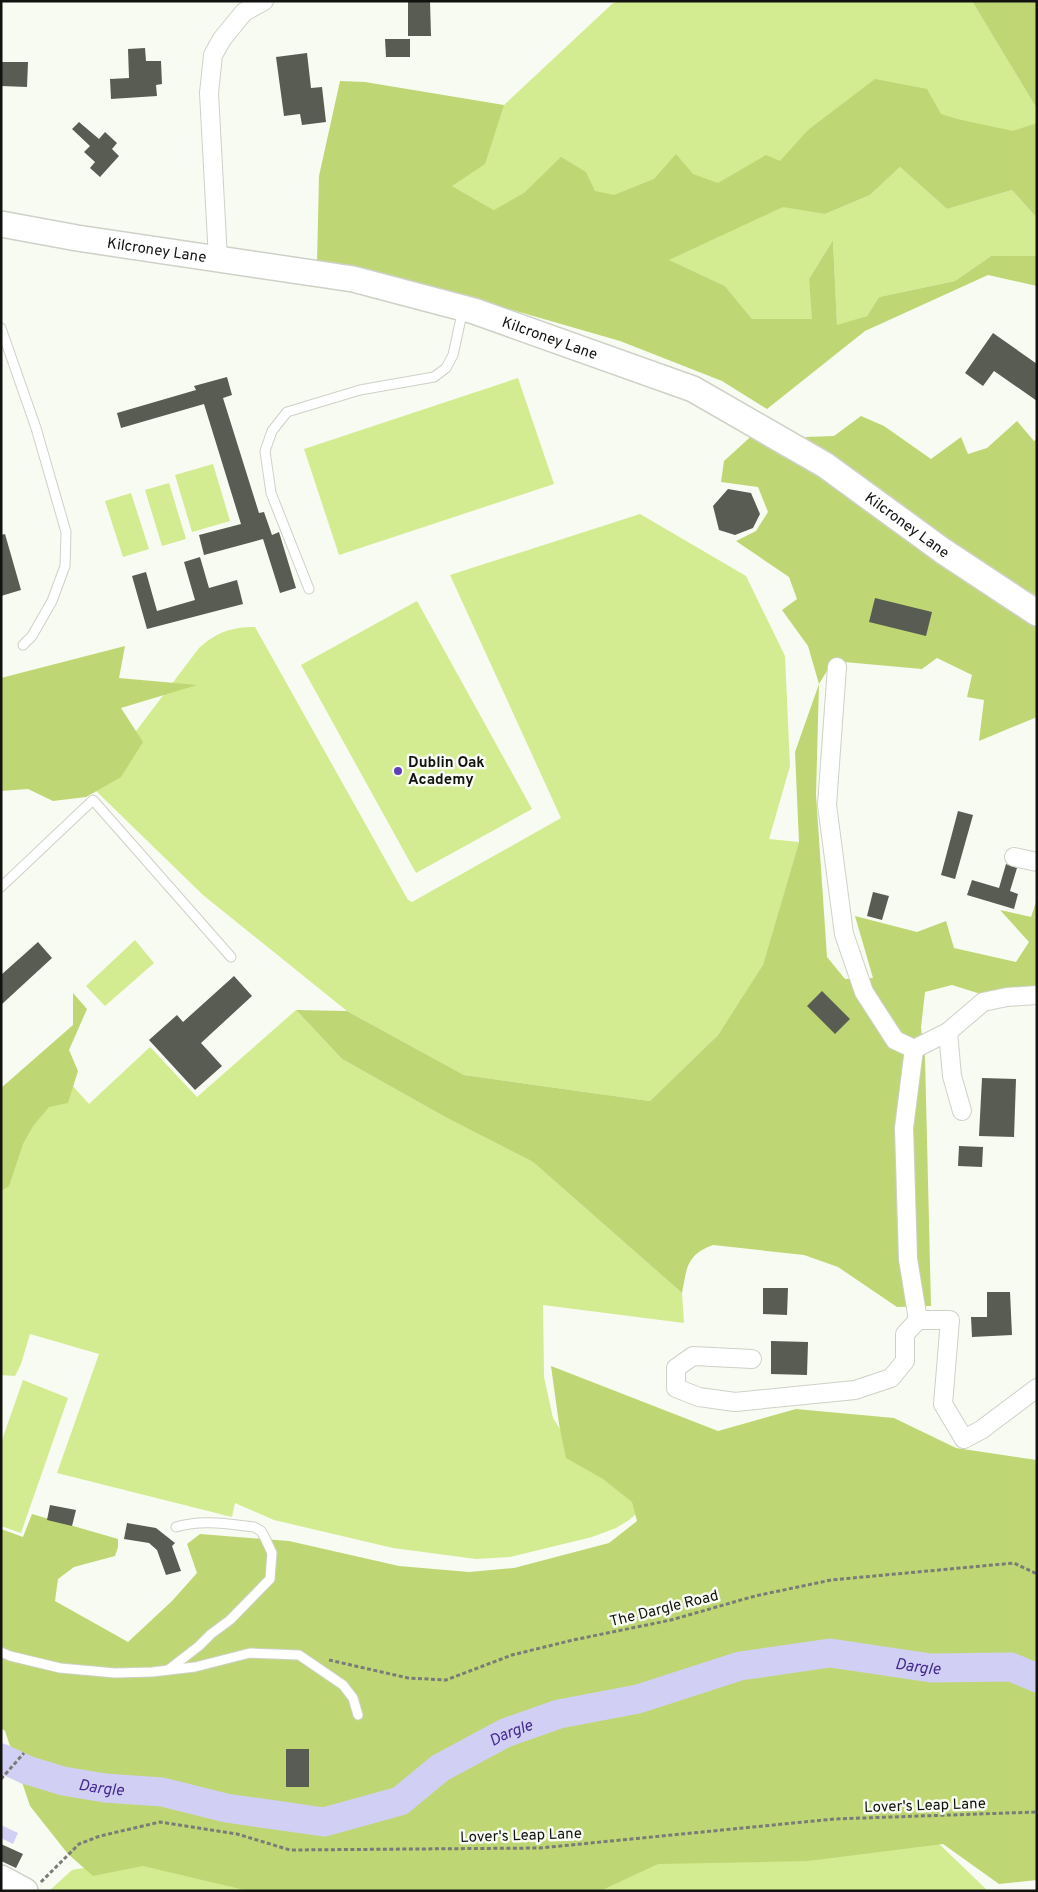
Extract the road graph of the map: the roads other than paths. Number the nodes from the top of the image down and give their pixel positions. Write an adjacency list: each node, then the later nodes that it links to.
1 (264, 1): 3 (street)
2 (1, 224): 3 (street, Kilcroney Lane)
3 (218, 259): 4 (street, Kilcroney Lane)
4 (463, 308): 6 (lane); 7 (street, Kilcroney Lane)
5 (1, 328): 8 (lane)
6 (309, 589)
7 (1037, 613)
8 (23, 646)
9 (837, 667): 16 (street)
10 (1014, 857): 11 (street)
11 (1037, 862)
12 (1, 887): 13 (lane)
13 (231, 957)
14 (1037, 995): 15 (street)
15 (948, 1032): 16 (street); 17 (street)
16 (914, 1049): 18 (street)
17 (962, 1111)
18 (918, 1320): 19 (street); 20 (street)
19 (752, 1359)
20 (1037, 1388)
21 (176, 1527): 23 (lane)
22 (1, 1652): 23 (lane)
23 (168, 1670): 24 (lane)
24 (358, 1715)
25 (1, 1878): 26 (street)
26 (31, 1888)

